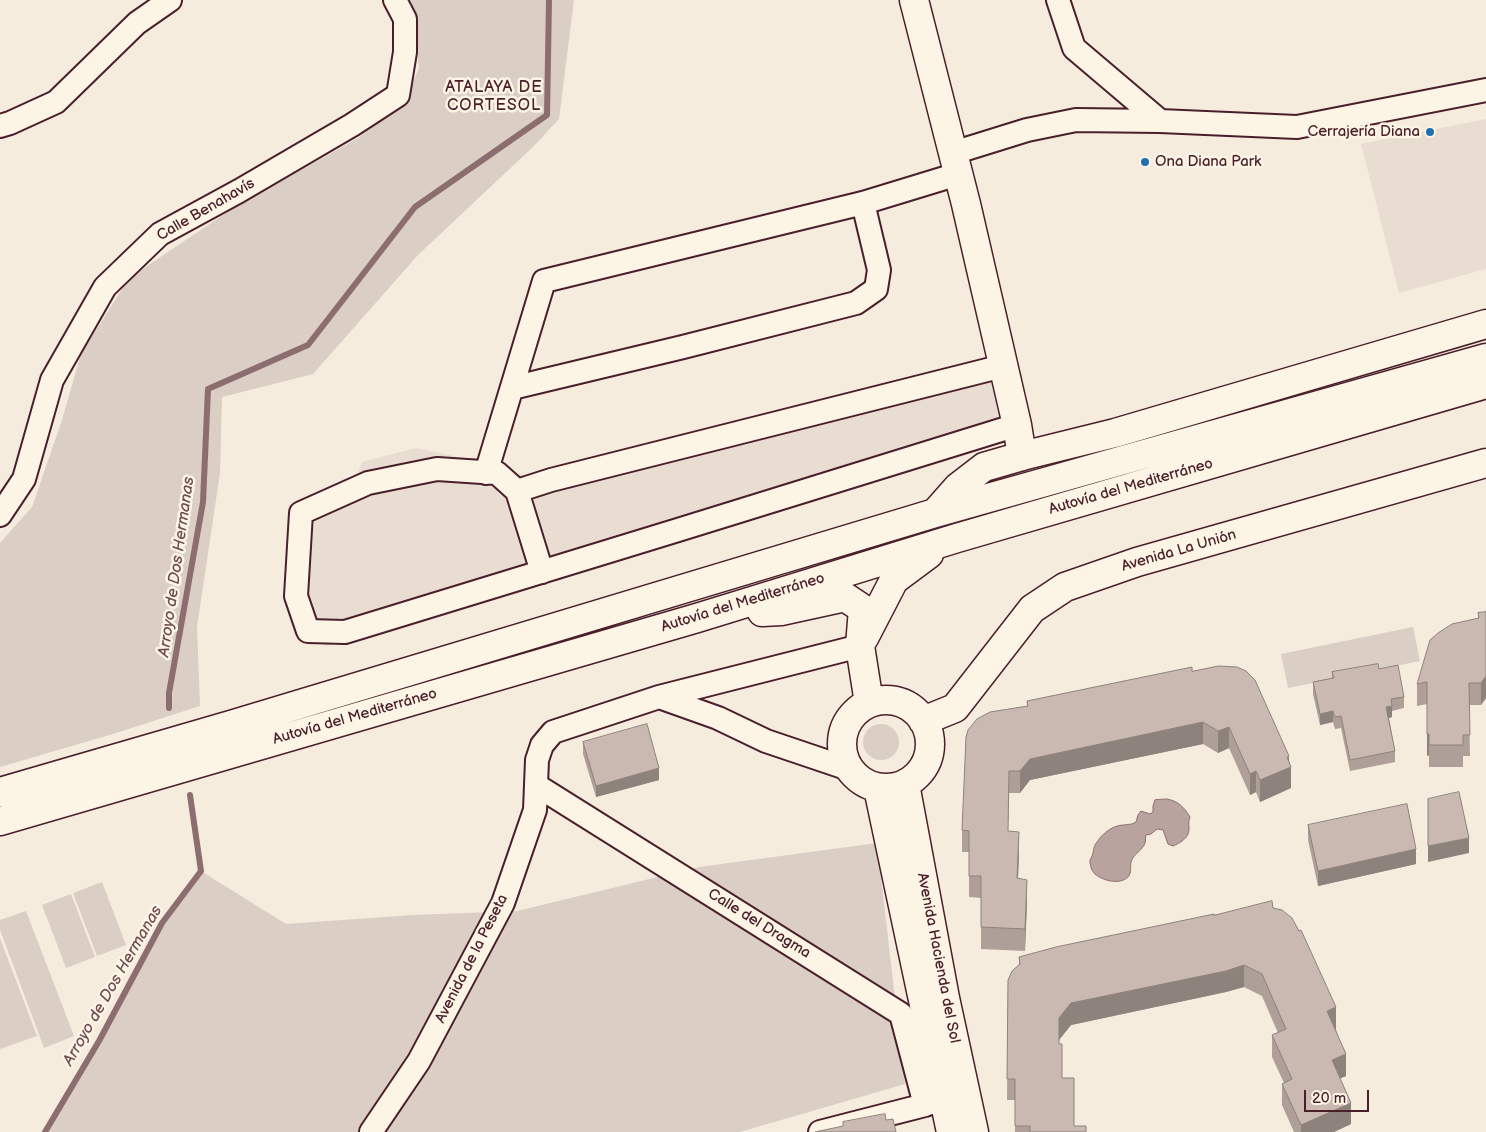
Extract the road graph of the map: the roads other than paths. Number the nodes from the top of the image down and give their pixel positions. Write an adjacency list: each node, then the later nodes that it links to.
1 (170, 0): 7 (street)
2 (395, 0): 21 (street, Calle Benahavís)
3 (914, 0): 8 (main road)
4 (1058, 0): 6 (street)
5 (1486, 90): 6 (street)
6 (1160, 121): 8 (street)
7 (0, 126)
8 (956, 164): 9 (street); 12 (main road)
9 (863, 203): 14 (street); 14 (street)
10 (1486, 324): 16 (main road)
11 (1486, 358): 20 (main road, Autovía del Mediterráneo)
12 (1003, 366): 15 (main road); 19 (street)
13 (1486, 384): 22 (main road, Autovía del Mediterráneo)
14 (512, 388): 18 (street)
15 (1017, 425): 16 (main road); 23 (street)
16 (1022, 456): 20 (main road)
17 (1486, 463): 28 (main road, Avenida La Unión)
18 (486, 472): 19 (street); 23 (street)
19 (517, 491): 23 (street)
20 (935, 514): 33 (main road, Autovía del Mediterráneo)
21 (0, 515)
22 (957, 538): 24 (main road, Autovía del Mediterráneo); 25 (main road)
23 (542, 572)
24 (697, 618): 25 (main road); 34 (main road, Autovía del Mediterráneo)
25 (860, 646): 26 (street, Avenida de la Peseta); 27 (main road)
26 (658, 697): 29 (street); 31 (street, Avenida de la Peseta)
27 (869, 703): 28 (main road); 29 (main road)
28 (923, 721): 30 (main road)
29 (849, 769): 32 (main road)
30 (905, 784): 32 (main road); 39 (main road, Avenida Hacienda del Sol)
31 (536, 785): 35 (street, Calle del Dragma); 36 (street, Avenida de la Peseta)
32 (878, 788): 35 (main road, Avenida Hacienda del Sol)
33 (0, 792)
34 (0, 821)
35 (935, 1101): 37 (street); 38 (main road, Avenida Hacienda del Sol)
36 (371, 1132)
37 (820, 1132)
38 (951, 1132)
39 (974, 1132)

